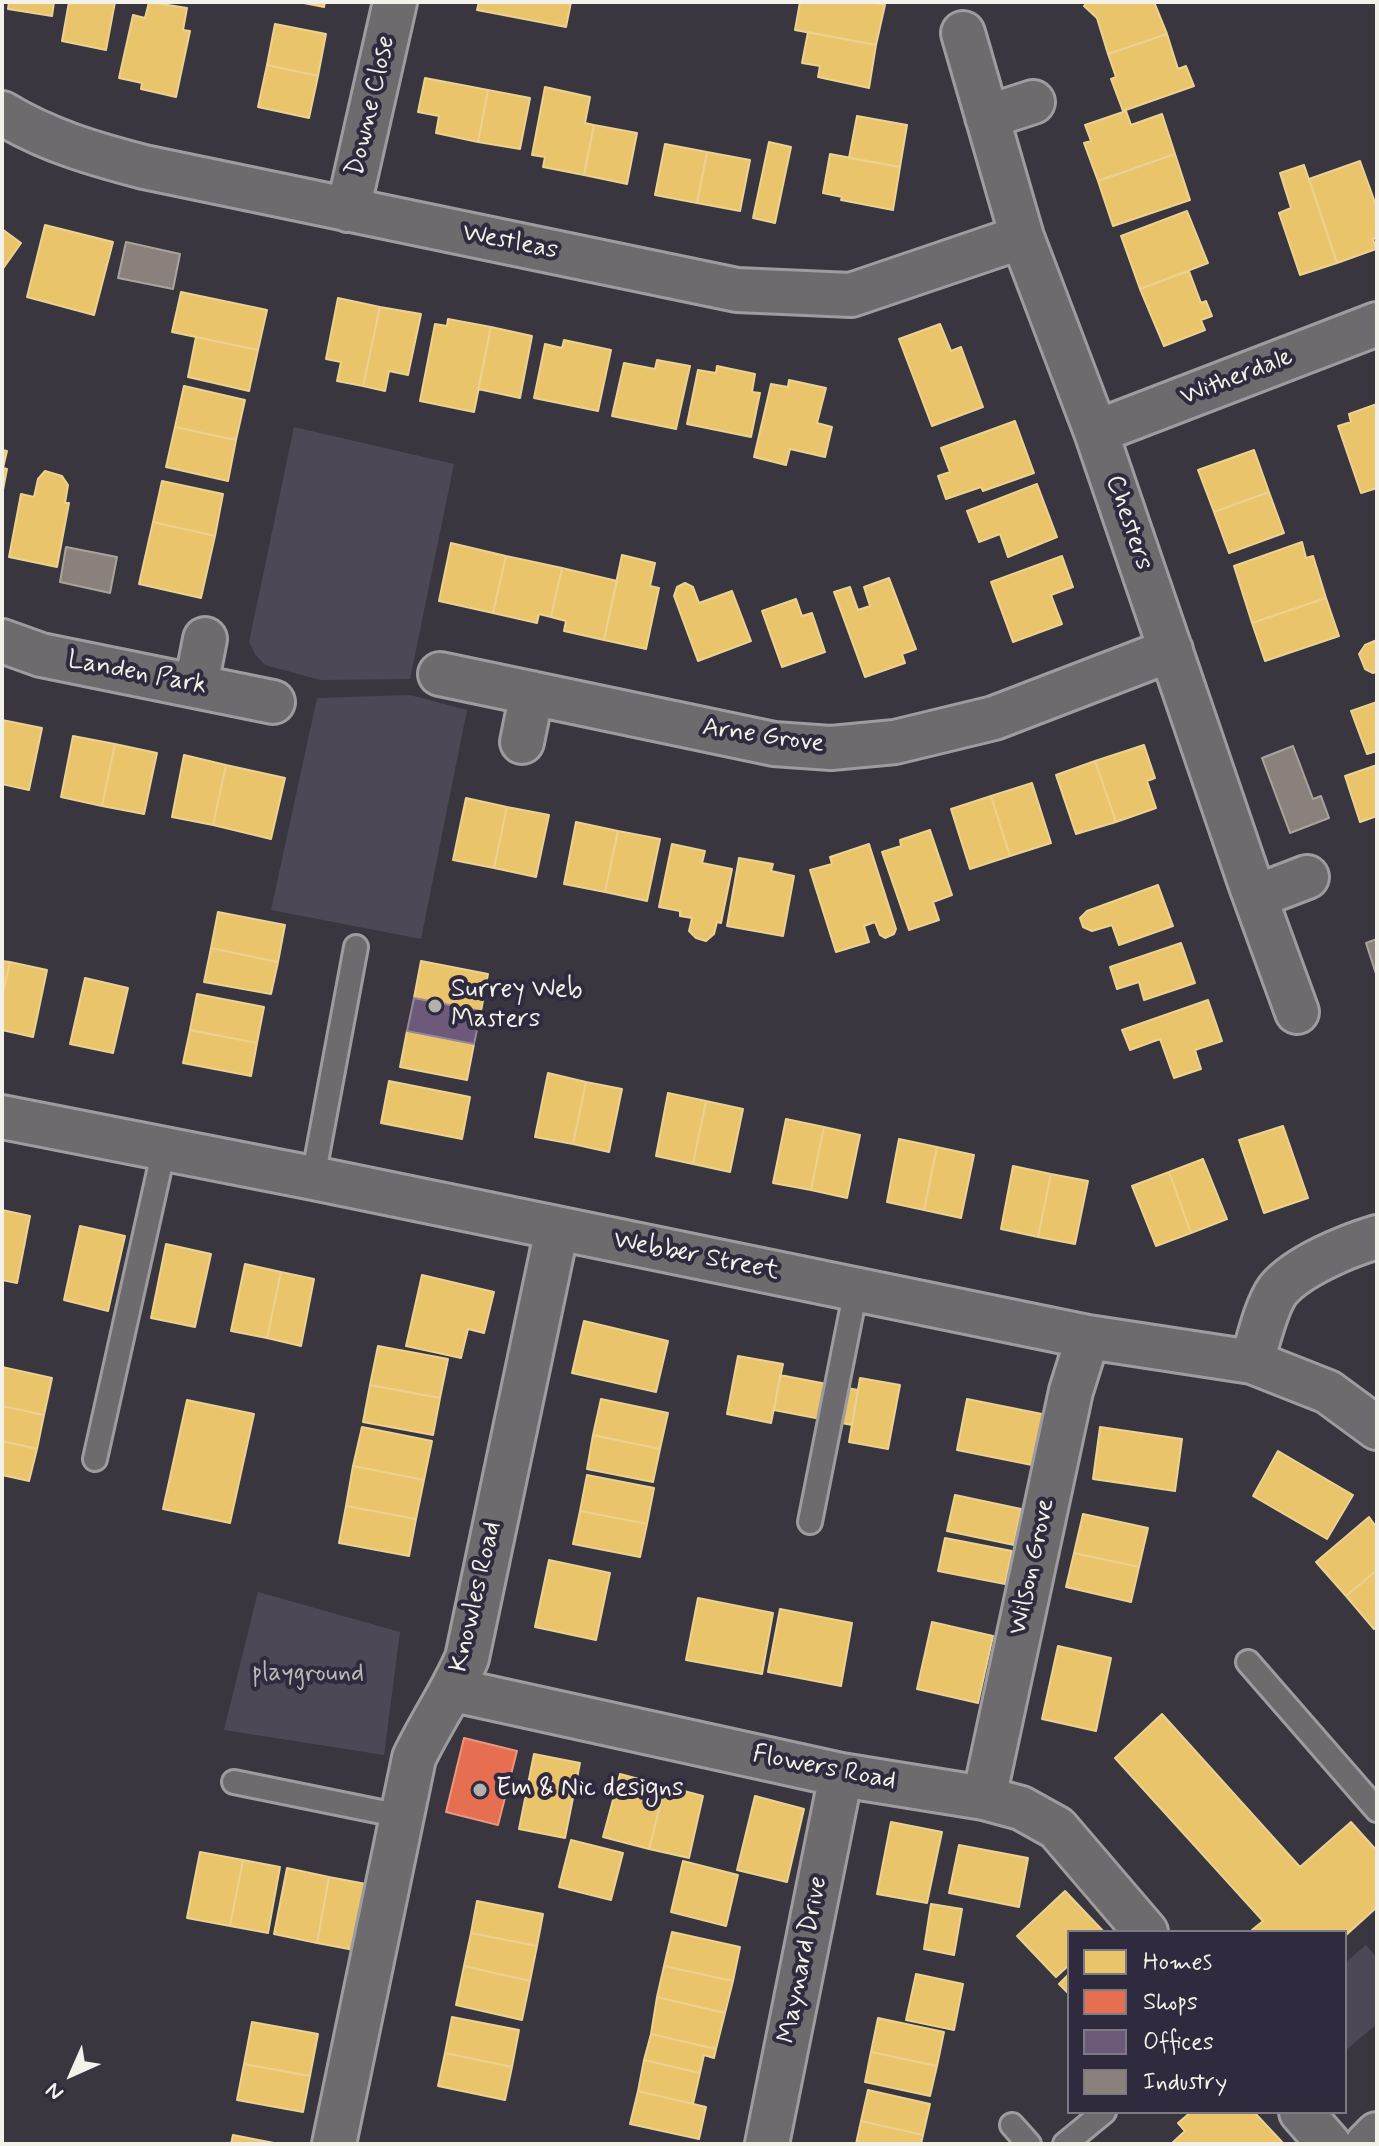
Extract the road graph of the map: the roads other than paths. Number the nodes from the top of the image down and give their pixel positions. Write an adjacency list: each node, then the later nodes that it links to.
1 (395, 2): 6 (street, Downe Close)
2 (963, 33): 5 (street, Chesters)
3 (1033, 102): 5 (street)
4 (2, 113): 6 (street, Westleas)
5 (987, 117): 7 (street, Chesters)
6 (348, 210): 7 (street, Westleas)
7 (1022, 237): 9 (street, Chesters)
8 (1377, 324): 9 (street, Witherdale)
9 (1096, 432): 12 (street, Chesters)
10 (205, 639): 14 (street)
11 (2, 641): 14 (street, Landen Park)
12 (1171, 650): 15 (street, Arne Grove); 19 (street, Chesters)
13 (440, 674): 15 (street, Arne Grove)
14 (196, 685): 16 (street, Landen Park)
15 (532, 693): 17 (street)
16 (273, 702)
17 (522, 742)
18 (1307, 877): 19 (street)
19 (1255, 897): 21 (street, Chesters)
20 (356, 947): 24 (lane)
21 (1297, 1012)
22 (2, 1117): 23 (street, Webber Street)
23 (164, 1149): 24 (street, Webber Street); 31 (lane)
24 (313, 1178): 25 (street, Webber Street)
25 (557, 1229): 27 (street, Webber Street); 34 (street, Knowles Road)
26 (1377, 1237): 29 (street)
27 (856, 1289): 28 (street, Webber Street); 32 (lane)
28 (1088, 1337): 29 (street, Webber Street); 37 (street, Wilson Grove)
29 (1252, 1362): 30 (street, Webber Street)
30 (1377, 1428)
31 (95, 1459)
32 (810, 1522)
33 (1248, 1662): 38 (lane)
34 (454, 1690): 35 (street, Flowers Road); 39 (street, Knowles Road)
35 (841, 1775): 37 (street, Flowers Road); 46 (street, Maynard Drive)
36 (234, 1782): 39 (lane)
37 (984, 1798): 40 (street, Flowers Road)
38 (1377, 1810)
39 (401, 1816): 45 (street, Knowles Road)
40 (1144, 1930)
41 (1102, 2114): 48 (lane)
42 (1303, 2114): 49 (street)
43 (1012, 2125): 47 (lane)
44 (1377, 2134): 50 (street)
45 (334, 2144)
46 (767, 2144)
47 (1029, 2144)
48 (1065, 2144)
49 (1329, 2144)
50 (1367, 2144)

